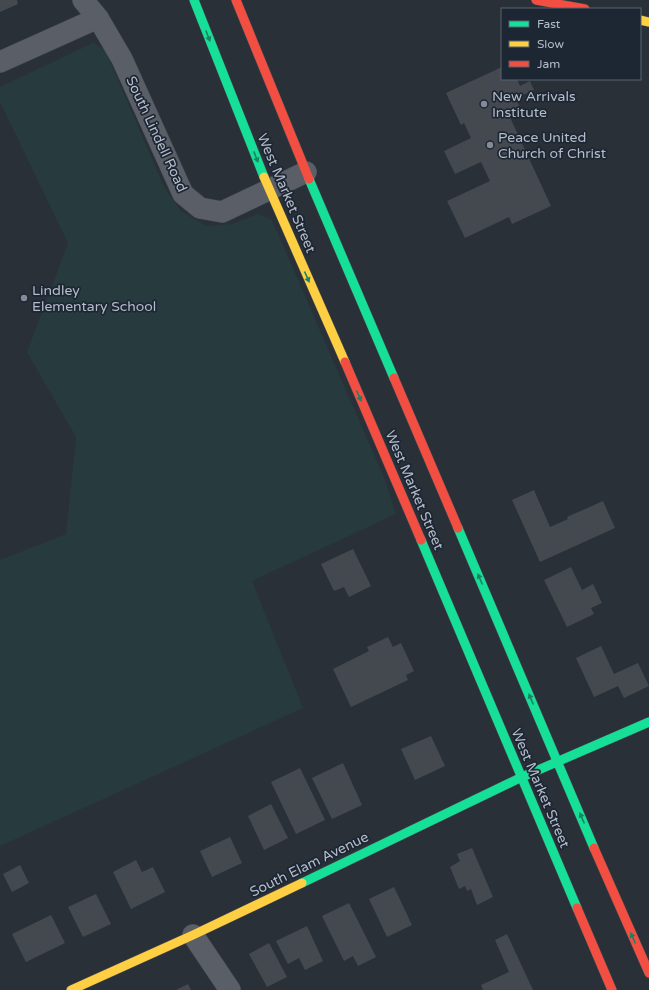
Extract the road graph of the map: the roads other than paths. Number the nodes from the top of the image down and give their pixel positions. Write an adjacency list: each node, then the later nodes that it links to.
1 (83, 0): 6 (street, South Lindell Road)
2 (194, 0): 9 (main road, West Market Street, one-way to 9)
3 (236, 0): 8 (main road, West Market Street)
4 (536, 0): 5 (main road)
5 (580, 8)
6 (98, 18): 7 (street); 9 (street, South Lindell Road)
7 (0, 62)
8 (306, 172): 9 (street, South Lindell Road); 11 (main road, West Market Street, one-way to 8)
9 (268, 190): 12 (main road, West Market Street, one-way to 12)
10 (649, 722): 11 (main road, South Elam Avenue)
11 (558, 761): 12 (main road, South Elam Avenue); 14 (main road, West Market Street, one-way to 11)
12 (522, 777): 13 (main road, South Elam Avenue); 17 (main road, West Market Street)
13 (193, 935): 15 (main road, South Elam Avenue); 16 (street)
14 (649, 973)
15 (71, 990)
16 (230, 990)
17 (612, 990)

